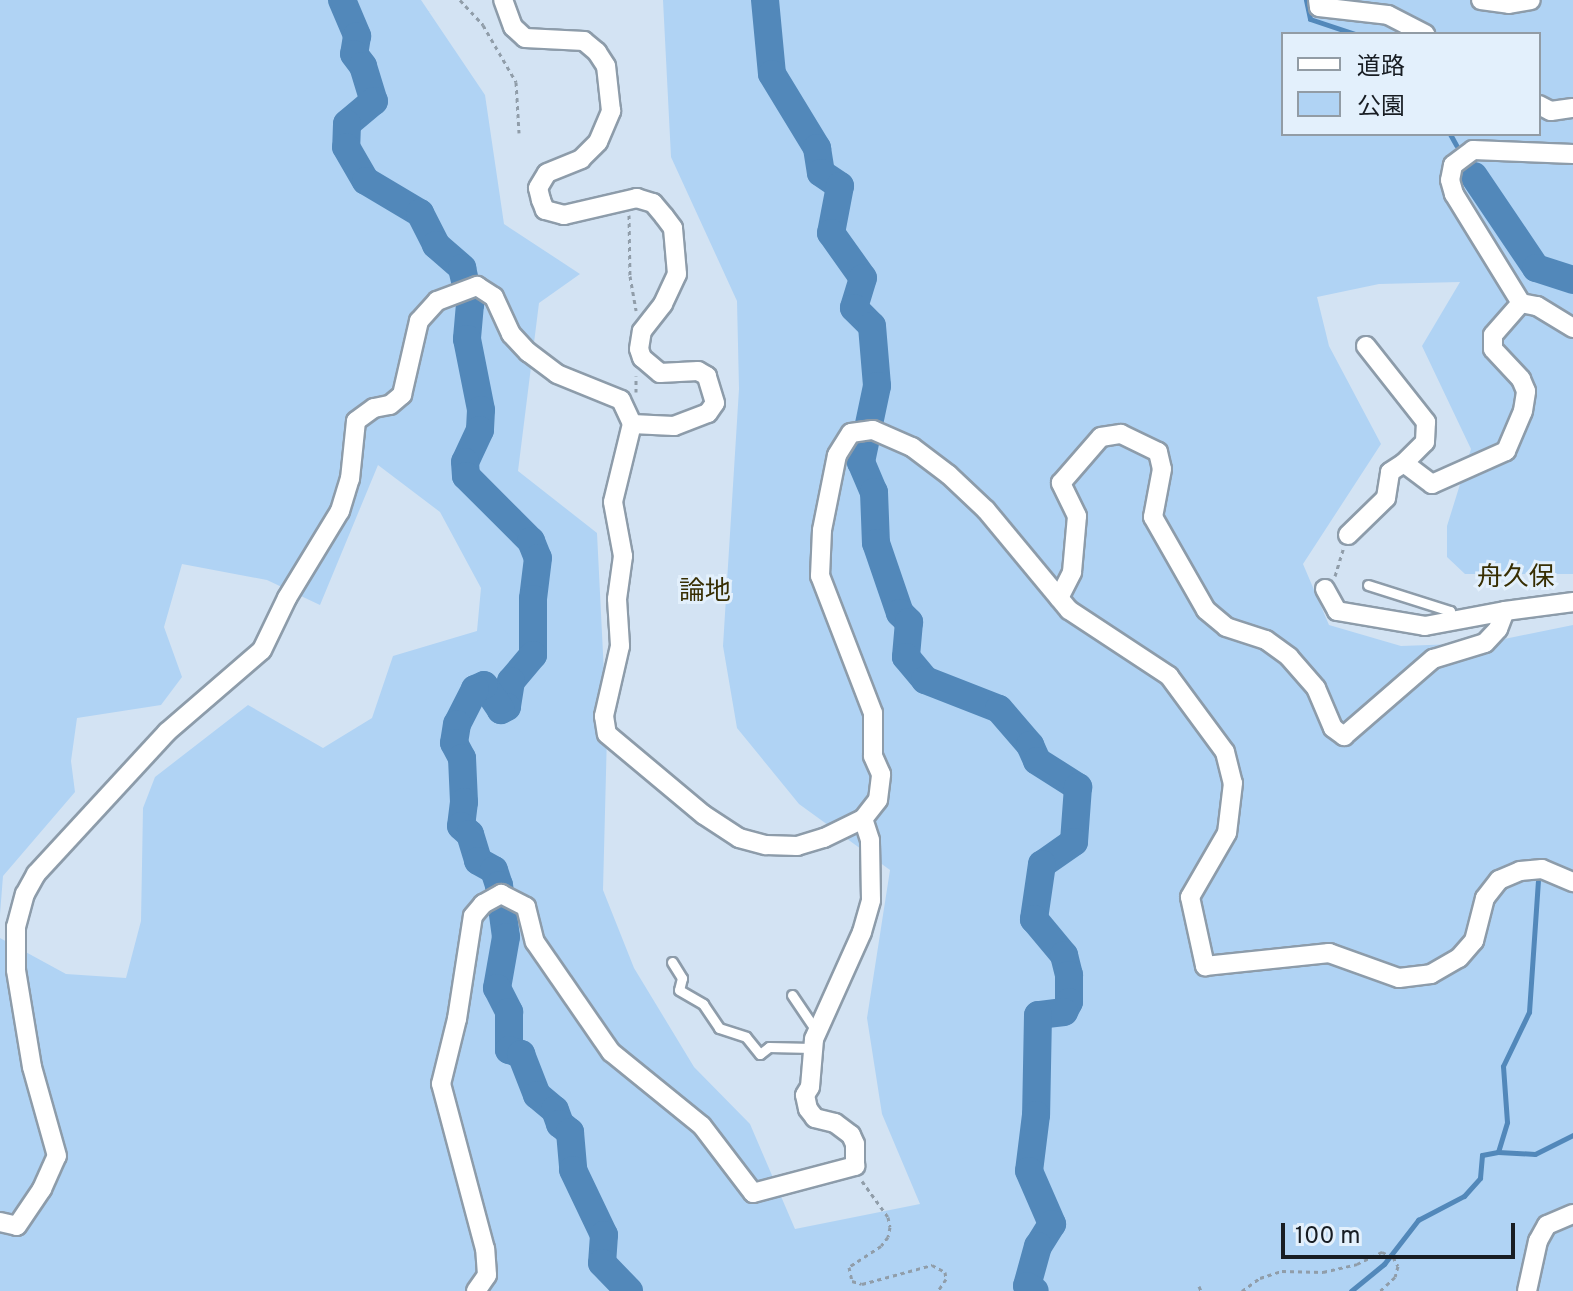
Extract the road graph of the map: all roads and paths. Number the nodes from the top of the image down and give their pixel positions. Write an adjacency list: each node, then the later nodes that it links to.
1 (460, 0): 9 (path)
2 (503, 0): 11 (street)
3 (1318, 0): 6 (street)
4 (1481, 0): 5 (street)
5 (1531, 0)
6 (1421, 32)
7 (1541, 106): 8 (street)
8 (1573, 108)
9 (519, 133)
10 (1573, 154): 12 (street)
11 (630, 199): 13 (path); 13 (street)
12 (1521, 303): 14 (street); 17 (street)
13 (660, 307): 16 (street)
14 (1573, 328)
15 (1366, 346): 17 (street)
16 (632, 424): 25 (street); 32 (street)
17 (1404, 463): 18 (street)
18 (1348, 535): 20 (path)
19 (1368, 585): 24 (lane)
20 (1325, 589): 24 (street)
21 (1059, 598): 23 (street); 25 (street); 26 (street)
22 (1573, 602): 23 (street)
23 (1505, 611): 24 (street)
24 (1452, 621)
25 (863, 819): 29 (street)
26 (1573, 882)
27 (672, 962): 29 (lane)
28 (792, 995): 29 (lane)
29 (814, 1040): 30 (street)
30 (855, 1166): 34 (street); 35 (path)
31 (1573, 1214): 39 (street)
32 (0, 1222)
33 (1199, 1286): 36 (path)
34 (476, 1291)
35 (938, 1291)
36 (1201, 1291)
37 (1242, 1291): 38 (path)
38 (1380, 1291)
39 (1527, 1291)

